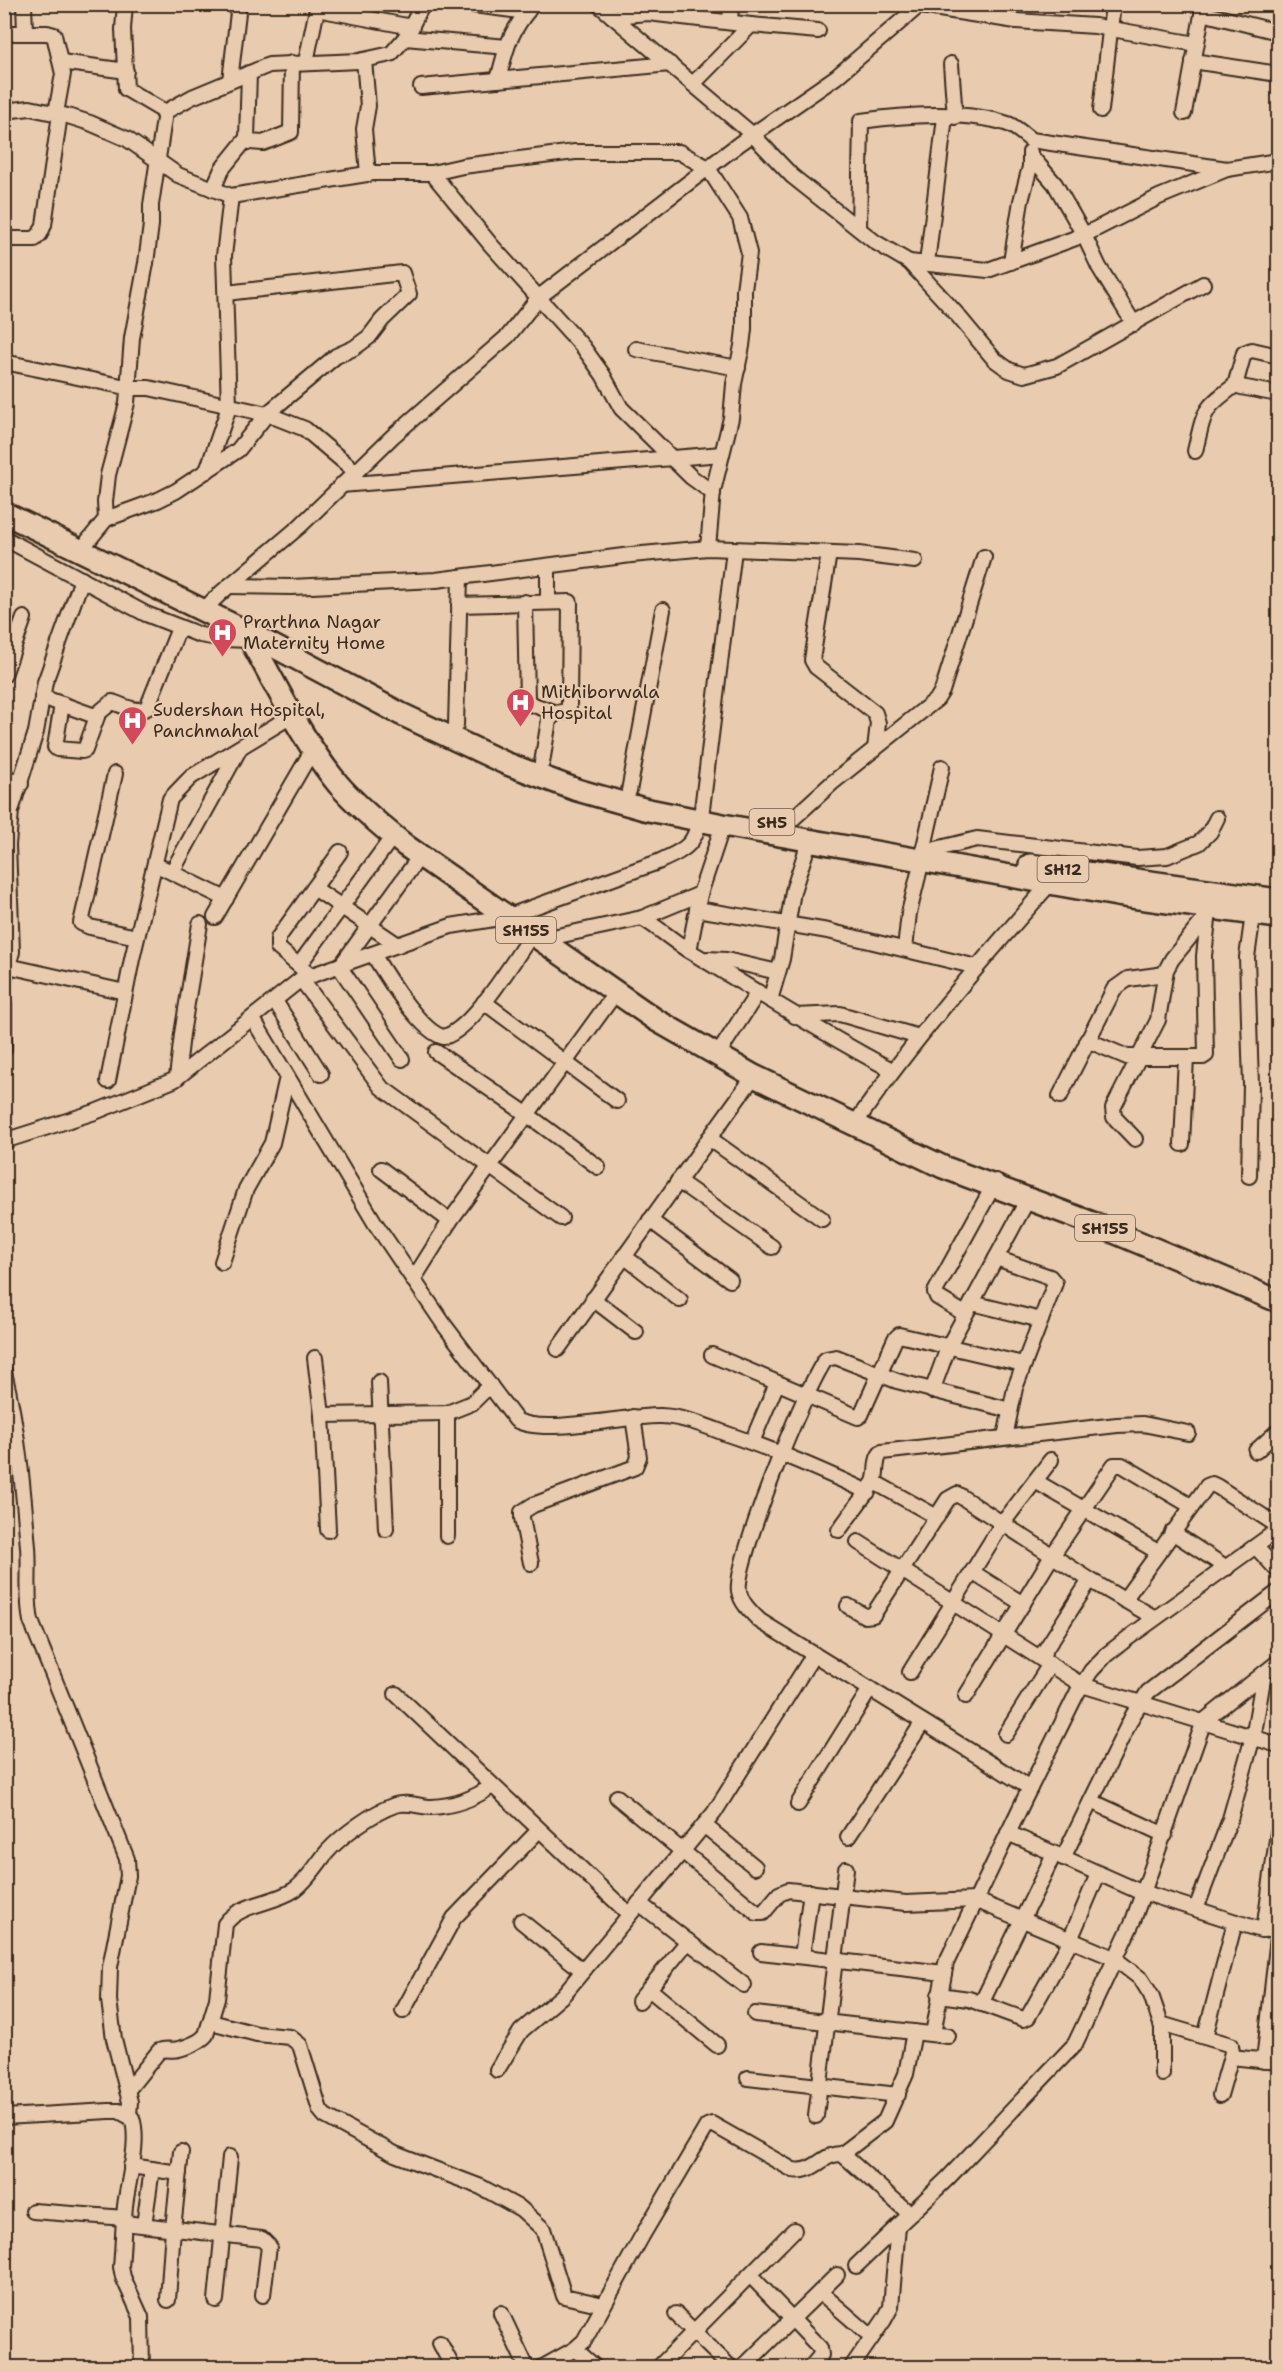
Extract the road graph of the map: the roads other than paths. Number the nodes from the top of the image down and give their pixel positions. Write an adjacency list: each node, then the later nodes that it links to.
1 (24, 4): 18 (street)
2 (125, 4): 30 (street)
3 (239, 4): 34 (street)
4 (423, 4): 21 (street)
5 (466, 4): 11 (street)
6 (598, 4): 13 (street)
7 (731, 4): 14 (street)
8 (1113, 4): 16 (street)
9 (918, 5): 16 (street); 43 (street)
10 (317, 7): 21 (street); 27 (street)
11 (530, 8): 23 (street)
12 (1203, 9): 19 (street); 22 (street)
13 (612, 16): 14 (street); 28 (street)
14 (730, 22): 15 (street)
15 (751, 25): 17 (street); 35 (street)
16 (1109, 29): 22 (street); 37 (street)
17 (818, 31)
18 (25, 32): 20 (street); 26 (street)
19 (1278, 32)
20 (4, 33)
21 (409, 33): 23 (street); 24 (street)
22 (1196, 44): 25 (street)
23 (507, 47): 33 (street)
24 (364, 60): 27 (street); 52 (street)
25 (1193, 61): 32 (street); 40 (street)
26 (61, 62): 30 (street); 41 (street)
27 (299, 63): 31 (street); 44 (street)
28 (670, 64): 33 (street); 35 (street)
29 (951, 64): 42 (street)
30 (126, 71): 39 (street)
31 (249, 73): 34 (street); 44 (street)
32 (1278, 75)
33 (498, 80): 36 (street)
34 (230, 81): 39 (street)
35 (693, 84): 43 (street)
36 (421, 87)
37 (1101, 110)
38 (4, 111): 41 (street)
39 (165, 112): 47 (street)
40 (1184, 113)
41 (58, 114): 47 (street); 57 (street)
42 (950, 117): 45 (street); 55 (street); 60 (street)
43 (753, 135): 49 (street); 55 (street)
44 (247, 138): 53 (street)
45 (1031, 140): 46 (street); 50 (street)
46 (1030, 155): 56 (street); 59 (street)
47 (158, 160): 53 (street); 70 (street)
48 (1278, 161): 50 (street)
49 (708, 168): 51 (street); 63 (street); 68 (street)
50 (1227, 169): 56 (street)
51 (432, 173): 52 (street); 63 (street)
52 (368, 174): 54 (street)
53 (213, 189): 54 (street)
54 (231, 196): 62 (street)
55 (859, 229): 58 (street)
56 (1084, 235): 59 (street); 64 (street)
57 (4, 240)
58 (909, 262): 60 (street); 64 (street)
59 (1011, 262): 60 (street)
60 (927, 263)
61 (1203, 284): 64 (street)
62 (226, 293): 72 (street); 73 (street)
63 (539, 297): 76 (street); 78 (street)
64 (1134, 324)
65 (636, 349): 68 (street)
66 (1278, 356): 69 (street)
67 (4, 362): 70 (street)
68 (738, 368): 75 (street)
69 (1237, 384): 71 (street); 74 (street)
70 (127, 387): 72 (street); 83 (street)
71 (1278, 394)
72 (229, 407): 73 (street); 77 (street)
73 (267, 414): 77 (street); 78 (street)
74 (1195, 451)
75 (722, 454): 76 (street); 80 (street)
76 (673, 459): 79 (street); 80 (street)
77 (207, 471): 83 (street)
78 (356, 472): 79 (street)
79 (341, 486): 94 (street)
80 (713, 493): 86 (street)
81 (4, 498): 85 (main road)
82 (4, 513): 98 (main road)
83 (106, 519): 85 (street)
84 (4, 537): 93 (street)
85 (88, 541): 98 (main road)
86 (708, 548): 87 (street); 91 (street)
87 (734, 550): 88 (street); 119 (street)
88 (829, 554): 90 (street); 112 (street)
89 (984, 557): 112 (street)
90 (915, 561)
91 (548, 566): 92 (street); 96 (street)
92 (460, 577): 94 (street); 97 (street)
93 (82, 579): 101 (street); 104 (street)
94 (229, 586): 98 (street)
95 (525, 602): 96 (street); 97 (street); 106 (street)
96 (548, 602): 106 (street)
97 (459, 605): 109 (street)
98 (206, 607): 102 (main road)
99 (663, 610): 118 (street)
100 (24, 618): 103 (street)
101 (180, 628): 102 (street); 107 (street)
102 (254, 633): 108 (main road, SH155); 109 (main road, SH5); 119 (main road); 141 (main road, SH155)
103 (4, 675)
104 (42, 697): 105 (street); 117 (street)
105 (62, 704): 107 (street); 107 (street)
106 (556, 713): 113 (street)
107 (98, 714)
108 (293, 715): 110 (street); 111 (main road, SH155)
109 (456, 725): 113 (main road, SH5)
110 (241, 747): 130 (street); 131 (street)
111 (313, 749): 123 (main road, SH155); 135 (street)
112 (876, 749): 121 (street)
113 (542, 763): 118 (main road, SH5)
114 (942, 766): 126 (street)
115 (115, 774): 149 (street)
116 (4, 776): 117 (street)
117 (21, 784): 127 (street)
118 (630, 792): 119 (main road, SH5)
119 (701, 814): 121 (main road, SH5); 122 (main road); 141 (street)
120 (1217, 818): 126 (street)
121 (788, 824): 126 (main road, SH5)
122 (723, 825): 124 (main road); 134 (street)
123 (393, 836): 128 (main road, SH155); 139 (street)
124 (810, 839): 126 (main road); 146 (street)
125 (340, 852): 133 (street)
126 (928, 852): 129 (main road, SH5); 132 (main road); 152 (street)
127 (6, 856): 160 (street)
128 (420, 856): 141 (main road, SH155); 147 (street)
129 (1007, 861): 132 (main road, SH12)
130 (154, 862): 131 (street); 149 (street)
131 (172, 872): 135 (street)
132 (1057, 875): 137 (main road, SH12); 137 (main road); 158 (street)
133 (314, 888): 139 (street); 156 (street)
134 (700, 894): 140 (street); 144 (street)
135 (226, 899): 142 (street)
136 (1278, 900): 138 (main road, SH12)
137 (1209, 901): 138 (main road, SH12); 161 (street); 177 (street)
138 (1255, 905): 143 (main road); 199 (street)
139 (341, 908): 147 (street); 156 (street)
140 (697, 909): 146 (street); 153 (street)
141 (512, 914): 148 (main road, SH155); 150 (main road, SH155); 151 (street)
142 (215, 917)
143 (1278, 917)
144 (642, 918): 150 (street); 153 (street)
145 (200, 924): 185 (street)
146 (789, 924): 152 (street); 159 (street)
147 (370, 926): 151 (street); 157 (street)
148 (532, 934): 164 (main road, SH155); 168 (street)
149 (137, 937): 163 (street)
150 (553, 937): 174 (main road, SH155)
151 (398, 945): 154 (street)
152 (905, 949): 158 (street)
153 (689, 951): 155 (street)
154 (373, 954): 157 (street); 168 (street)
155 (703, 959): 159 (street); 165 (street)
156 (299, 965): 162 (street)
157 (340, 965): 162 (street); 179 (street)
158 (977, 967): 172 (street)
159 (778, 972): 166 (street)
160 (6, 973): 163 (street)
161 (1165, 975): 173 (street); 178 (street)
162 (306, 978): 167 (street); 196 (street)
163 (125, 992): 186 (street)
164 (616, 992): 180 (street); 183 (main road, SH155)
165 (758, 992): 166 (street); 174 (street)
166 (770, 1000): 170 (street)
167 (275, 1001): 171 (street); 182 (street)
168 (484, 1002): 180 (street)
169 (4, 1005): 175 (street)
170 (795, 1017): 172 (street); 181 (street)
171 (253, 1019): 184 (street); 185 (street)
172 (919, 1037): 181 (street)
173 (1087, 1040): 178 (street); 187 (street)
174 (722, 1048): 190 (main road, SH155)
175 (4, 1050)
176 (436, 1052): 189 (street)
177 (1186, 1057): 178 (street); 195 (street)
178 (1138, 1058): 192 (street)
179 (402, 1059)
180 (565, 1061): 188 (street); 189 (street)
181 (892, 1070): 190 (street)
182 (321, 1074)
183 (754, 1076): 191 (street); 194 (main road, SH155)
184 (287, 1077): 210 (street); 211 (street)
185 (177, 1078): 193 (street)
186 (108, 1081)
187 (1060, 1096)
188 (617, 1101)
189 (528, 1115): 196 (street); 197 (street)
190 (859, 1118): 194 (main road, SH155)
191 (709, 1138): 200 (street); 204 (street)
192 (1135, 1138)
193 (4, 1142)
194 (900, 1142): 201 (main road, SH155)
195 (1182, 1144)
196 (490, 1167): 203 (street); 206 (street)
197 (598, 1167)
198 (381, 1169): 206 (street)
199 (1249, 1176)
200 (678, 1180): 205 (street); 207 (street)
201 (995, 1182): 202 (main road, SH155); 213 (main road, SH155); 217 (street)
202 (1028, 1199): 209 (street); 216 (main road, SH155)
203 (561, 1218)
204 (822, 1219)
205 (650, 1220): 208 (street); 212 (street)
206 (450, 1221): 211 (street)
207 (772, 1247)
208 (624, 1256): 214 (street); 215 (street)
209 (996, 1258): 217 (street); 218 (street)
210 (222, 1262)
211 (413, 1280): 229 (street)
212 (730, 1280)
213 (1278, 1292)
214 (593, 1299): 219 (street); 221 (street)
215 (680, 1300)
216 (1278, 1301)
217 (968, 1308): 218 (street); 220 (street)
218 (1041, 1320): 224 (street)
219 (636, 1332)
220 (949, 1345): 224 (street); 226 (street); 230 (street)
221 (558, 1349)
222 (712, 1355): 228 (street)
223 (315, 1358): 235 (street)
224 (1023, 1364): 232 (street)
225 (4, 1372): 346 (street)
226 (881, 1374): 230 (street); 231 (street); 231 (street)
227 (379, 1382): 233 (street)
228 (777, 1383): 231 (street); 240 (street)
229 (490, 1385): 234 (street); 236 (street)
230 (932, 1390): 232 (street)
231 (807, 1396): 242 (street)
232 (1010, 1410): 239 (street)
233 (382, 1413): 234 (street); 235 (street); 251 (street)
234 (447, 1413): 255 (street)
235 (322, 1414): 252 (street)
236 (633, 1417): 240 (street); 260 (street)
237 (1278, 1431): 241 (street)
238 (1188, 1432): 239 (street)
239 (1005, 1437): 245 (street)
240 (752, 1442): 242 (street)
241 (1256, 1451)
242 (782, 1453): 245 (street); 273 (street)
243 (1052, 1460): 244 (street)
244 (1035, 1481): 247 (street); 249 (street)
245 (871, 1487): 248 (street); 253 (street)
246 (1191, 1506): 247 (street); 250 (street); 254 (street)
247 (1083, 1508): 258 (street); 259 (street)
248 (937, 1517): 249 (street); 262 (street)
249 (1002, 1524): 259 (street); 264 (street)
250 (1278, 1528): 257 (street)
251 (386, 1529)
252 (328, 1530)
253 (839, 1530)
254 (1172, 1532): 258 (street); 261 (street)
255 (447, 1536)
256 (858, 1542): 262 (street)
257 (1256, 1547): 261 (street); 263 (street)
258 (1158, 1552): 267 (street)
259 (1052, 1556): 265 (street); 269 (street)
260 (531, 1563)
261 (1227, 1568): 271 (street)
262 (903, 1571): 268 (street); 270 (street)
263 (1278, 1571)
264 (972, 1572): 268 (street); 269 (street)
265 (1090, 1580): 267 (street); 274 (street)
266 (1278, 1592): 282 (street)
267 (1124, 1600): 271 (street)
268 (952, 1602): 272 (street); 276 (street)
269 (1023, 1604): 272 (street)
270 (848, 1606)
271 (1155, 1618): 278 (street)
272 (1004, 1635): 274 (street); 281 (street)
273 (814, 1654): 279 (street); 293 (street)
274 (1045, 1661): 278 (street); 285 (street)
275 (1278, 1662): 277 (street)
276 (910, 1672)
277 (1264, 1673): 283 (street); 286 (street)
278 (1082, 1684): 282 (street); 289 (street)
279 (870, 1689): 284 (street); 292 (street)
280 (396, 1694): 288 (street)
281 (966, 1696)
282 (1140, 1702): 283 (street); 291 (street)
283 (1204, 1721): 286 (street); 297 (street)
284 (923, 1722): 289 (street); 298 (street)
285 (1006, 1734)
286 (1253, 1737): 287 (street); 309 (street)
287 (1278, 1745)
288 (492, 1786): 294 (street); 331 (street)
289 (1030, 1788): 296 (street)
290 (617, 1797): 299 (street)
291 (1091, 1801): 297 (street); 300 (street)
292 (798, 1804)
293 (704, 1826): 299 (street); 301 (street)
294 (539, 1830): 308 (street); 329 (street)
295 (1278, 1832): 314 (street)
296 (1008, 1833): 300 (street); 307 (street)
297 (1165, 1835): 305 (street)
298 (848, 1837)
299 (682, 1852): 304 (street); 308 (street)
300 (1059, 1856): 303 (street); 310 (street)
301 (755, 1867)
302 (846, 1869): 306 (street)
303 (1098, 1874): 305 (street); 316 (street)
304 (811, 1892): 306 (street); 319 (street)
305 (1143, 1892): 309 (street); 320 (street)
306 (843, 1897): 307 (street); 321 (street)
307 (975, 1900): 310 (street); 323 (street)
308 (634, 1909): 317 (street); 322 (street)
309 (1196, 1909): 312 (street)
310 (1023, 1920): 316 (street); 328 (street)
311 (521, 1921): 322 (street)
312 (1235, 1922): 314 (street); 337 (street)
313 (1278, 1927): 314 (street)
314 (1264, 1930)
315 (1278, 1936): 340 (street)
316 (1070, 1940): 320 (street); 328 (street)
317 (688, 1941): 324 (street); 325 (street)
318 (761, 1952): 319 (street)
319 (802, 1956): 321 (street)
320 (1114, 1958): 333 (street); 359 (street)
321 (835, 1960): 323 (street); 332 (street)
322 (583, 1971): 342 (street)
323 (944, 1972): 326 (street)
324 (744, 1985)
325 (649, 1989): 327 (street); 338 (street)
326 (939, 1995): 328 (street); 335 (street)
327 (639, 2001)
328 (981, 2004)
329 (403, 2011)
330 (755, 2014): 332 (street)
331 (211, 2022): 346 (street); 373 (street)
332 (828, 2022): 334 (street); 345 (street)
333 (1161, 2024): 337 (street); 343 (street)
334 (914, 2032): 335 (street); 347 (street)
335 (933, 2034): 336 (street)
336 (948, 2036)
337 (1205, 2037): 339 (street)
338 (717, 2045)
339 (1231, 2058): 340 (street); 348 (street)
340 (1264, 2061): 341 (street)
341 (1278, 2062)
342 (497, 2070)
343 (1162, 2074)
344 (748, 2078): 345 (street)
345 (820, 2087): 347 (street); 350 (street)
346 (127, 2091): 349 (street)
347 (898, 2095): 353 (street)
348 (1220, 2095)
349 (129, 2115): 351 (street); 355 (street)
350 (816, 2116)
351 (4, 2117)
352 (181, 2152): 357 (street)
353 (842, 2154): 359 (street); 373 (street)
354 (230, 2157): 365 (street)
355 (131, 2166): 356 (street); 360 (street)
356 (152, 2169): 357 (street); 361 (street)
357 (179, 2172): 363 (street)
358 (33, 2211): 360 (street)
359 (910, 2214): 362 (street)
360 (124, 2221): 361 (street); 381 (street)
361 (144, 2226): 363 (street)
362 (898, 2226): 366 (street); 378 (street)
363 (173, 2229): 365 (street); 371 (street)
364 (794, 2230): 367 (street)
365 (222, 2234): 370 (street); 372 (street)
366 (856, 2266)
367 (750, 2275): 376 (street); 377 (street)
368 (837, 2275): 369 (street)
369 (820, 2292): 376 (street); 378 (street)
370 (263, 2295)
371 (168, 2300)
372 (216, 2300)
373 (603, 2306): 380 (street)
374 (501, 2313): 383 (street)
375 (676, 2314): 377 (street)
376 (791, 2320): 388 (street); 389 (street)
377 (694, 2332): 386 (street); 387 (street)
378 (872, 2337): 390 (street)
379 (440, 2343): 382 (street)
380 (575, 2349): 384 (street); 385 (street)
381 (142, 2367)
382 (453, 2367)
383 (527, 2367)
384 (541, 2367)
385 (596, 2367)
386 (658, 2367)
387 (731, 2367)
388 (742, 2367)
389 (810, 2367)
390 (851, 2367)

